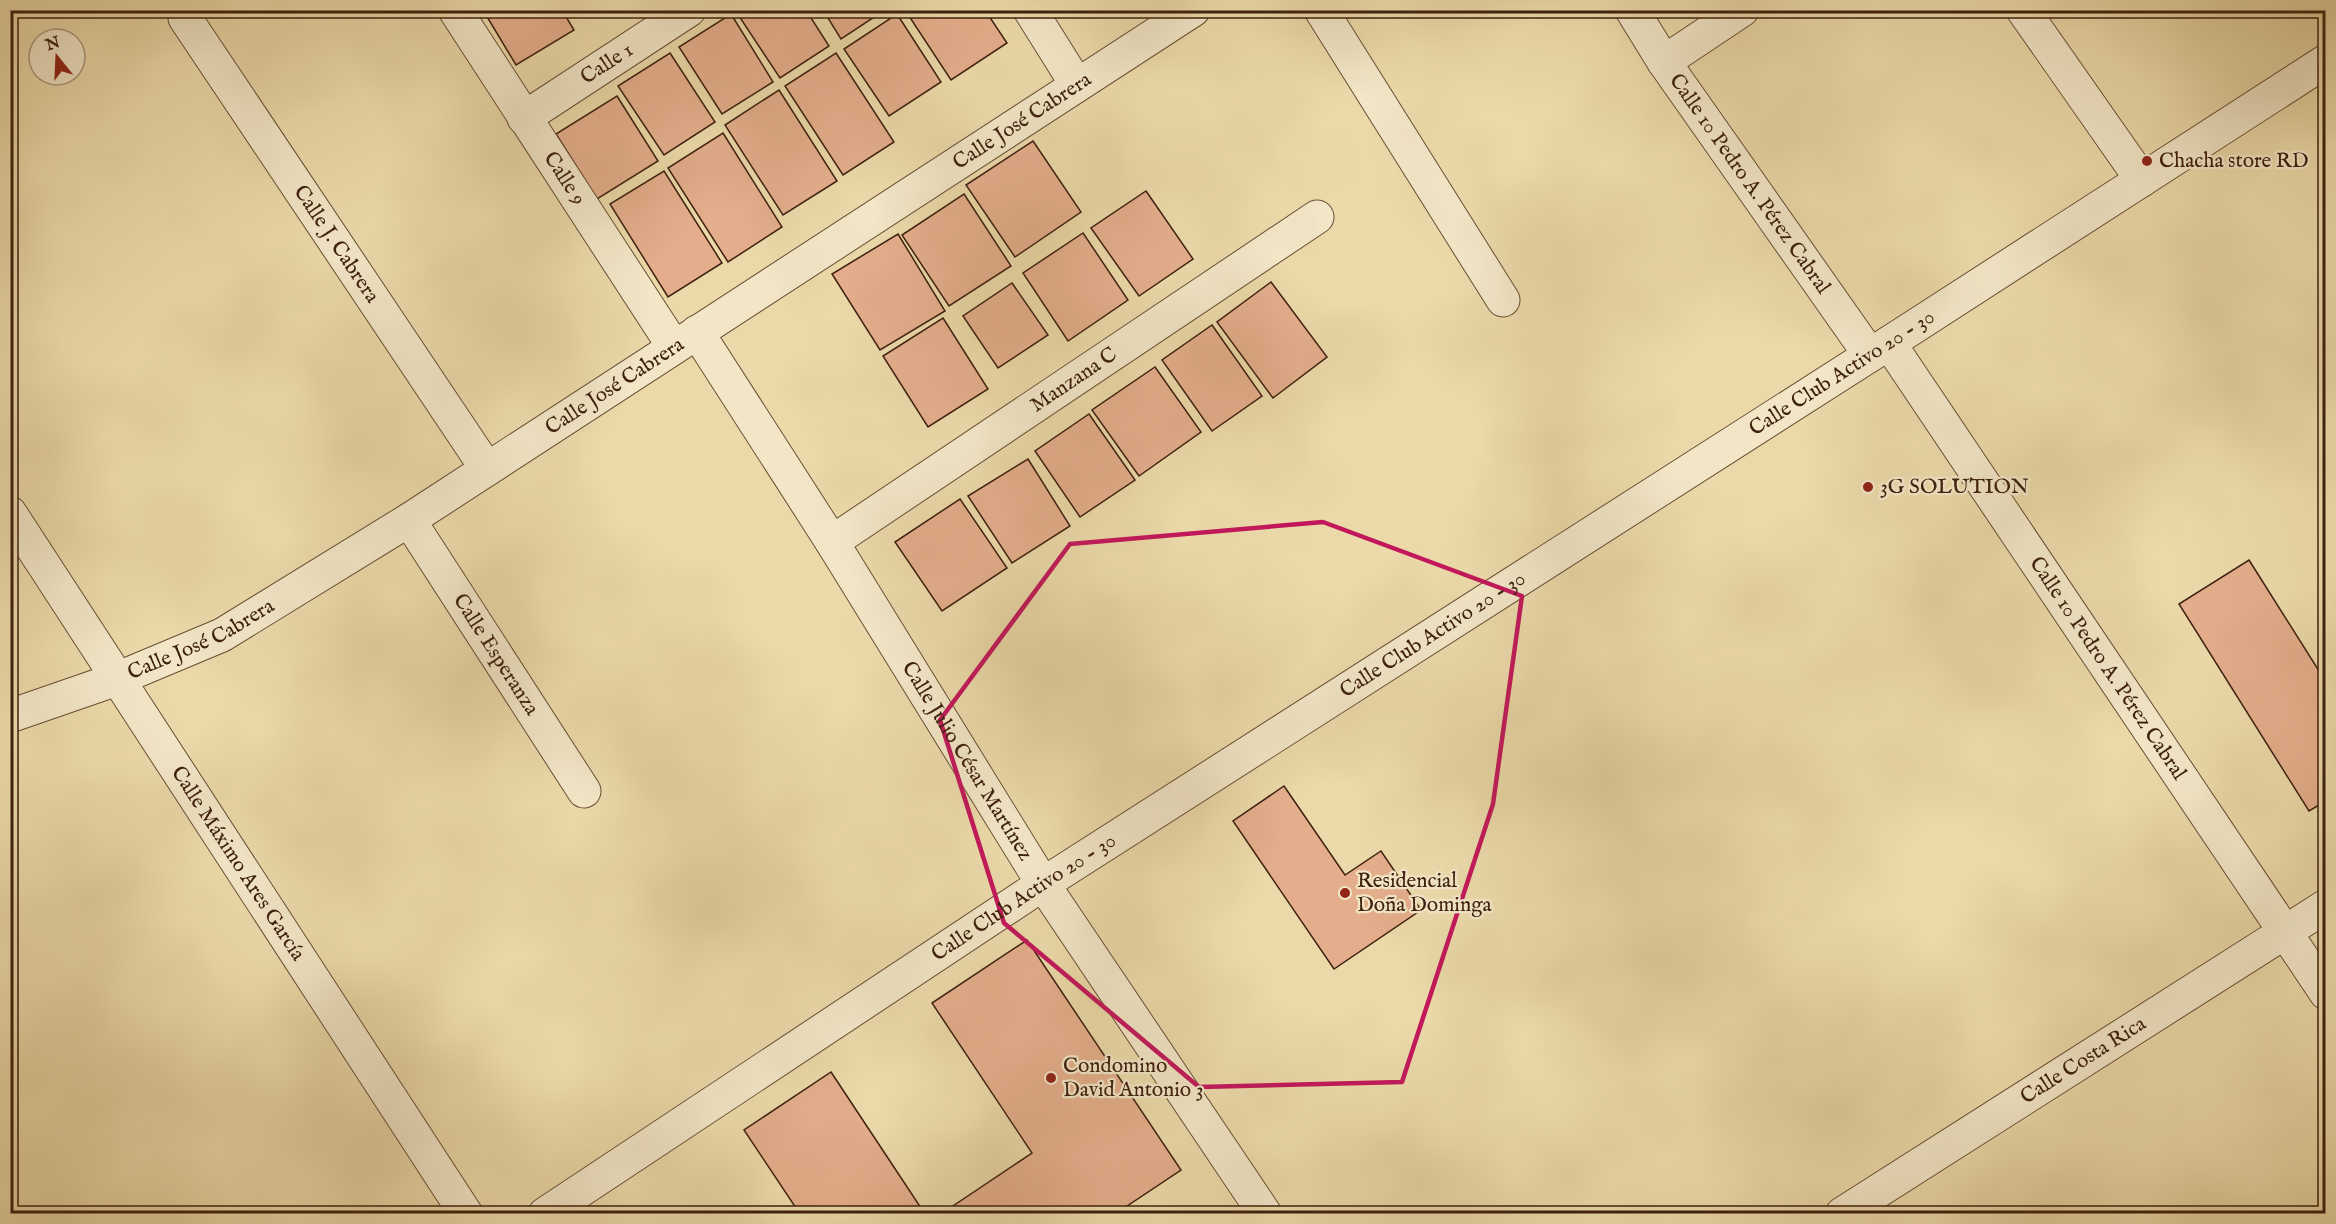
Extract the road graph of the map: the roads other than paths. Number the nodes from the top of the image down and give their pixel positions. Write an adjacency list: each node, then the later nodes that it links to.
1 (455, 10): 13 (street, Calle 9)
2 (689, 10): 13 (street, Calle 1)
3 (1030, 10): 12 (street)
4 (1193, 10): 12 (street, Calle José Cabrera)
5 (1321, 10): 16 (street)
6 (1632, 10): 11 (street, Calle 10 Pedro A. Pérez Cabral)
7 (1742, 10): 11 (street)
8 (2024, 10): 14 (street)
9 (185, 18): 19 (street, Calle J. Cabrera)
10 (2325, 61): 14 (street, Calle Club Activo 20 - 30)
11 (1664, 62): 18 (street, Calle 10 Pedro A. Pérez Cabral)
12 (1077, 86): 17 (street, Calle José Cabrera)
13 (524, 118): 17 (street, Calle 9)
14 (2142, 180): 18 (street, Calle Club Activo 20 - 30)
15 (1317, 217): 22 (street, Manzana C)
16 (1503, 300)
17 (686, 340): 19 (street, Calle José Cabrera); 22 (street, Calle Julio César Martínez)
18 (1879, 349): 26 (street, Calle Club Activo 20 - 30); 28 (street, Calle 10 Pedro A. Pérez Cabral)
19 (486, 469): 21 (street, Calle José Cabrera)
20 (10, 513): 23 (street, Calle Máximo Ares García)
21 (409, 520): 23 (street, Calle José Cabrera); 25 (street, Calle Esperanza)
22 (832, 542): 26 (street, Calle Julio César Martínez)
23 (117, 679): 24 (street, Calle José Cabrera); 30 (street, Calle Máximo Ares García)
24 (10, 716)
25 (584, 791)
26 (1043, 884): 31 (street, Calle Club Activo 20 - 30); 32 (street, Calle Julio César Martínez)
27 (2325, 906): 28 (street, Calle Costa Rica)
28 (2285, 932): 29 (street, Calle 10 Pedro A. Pérez Cabral); 33 (street, Calle Costa Rica)
29 (2325, 993)
30 (466, 1214)
31 (545, 1214)
32 (1265, 1214)
33 (1842, 1214)

